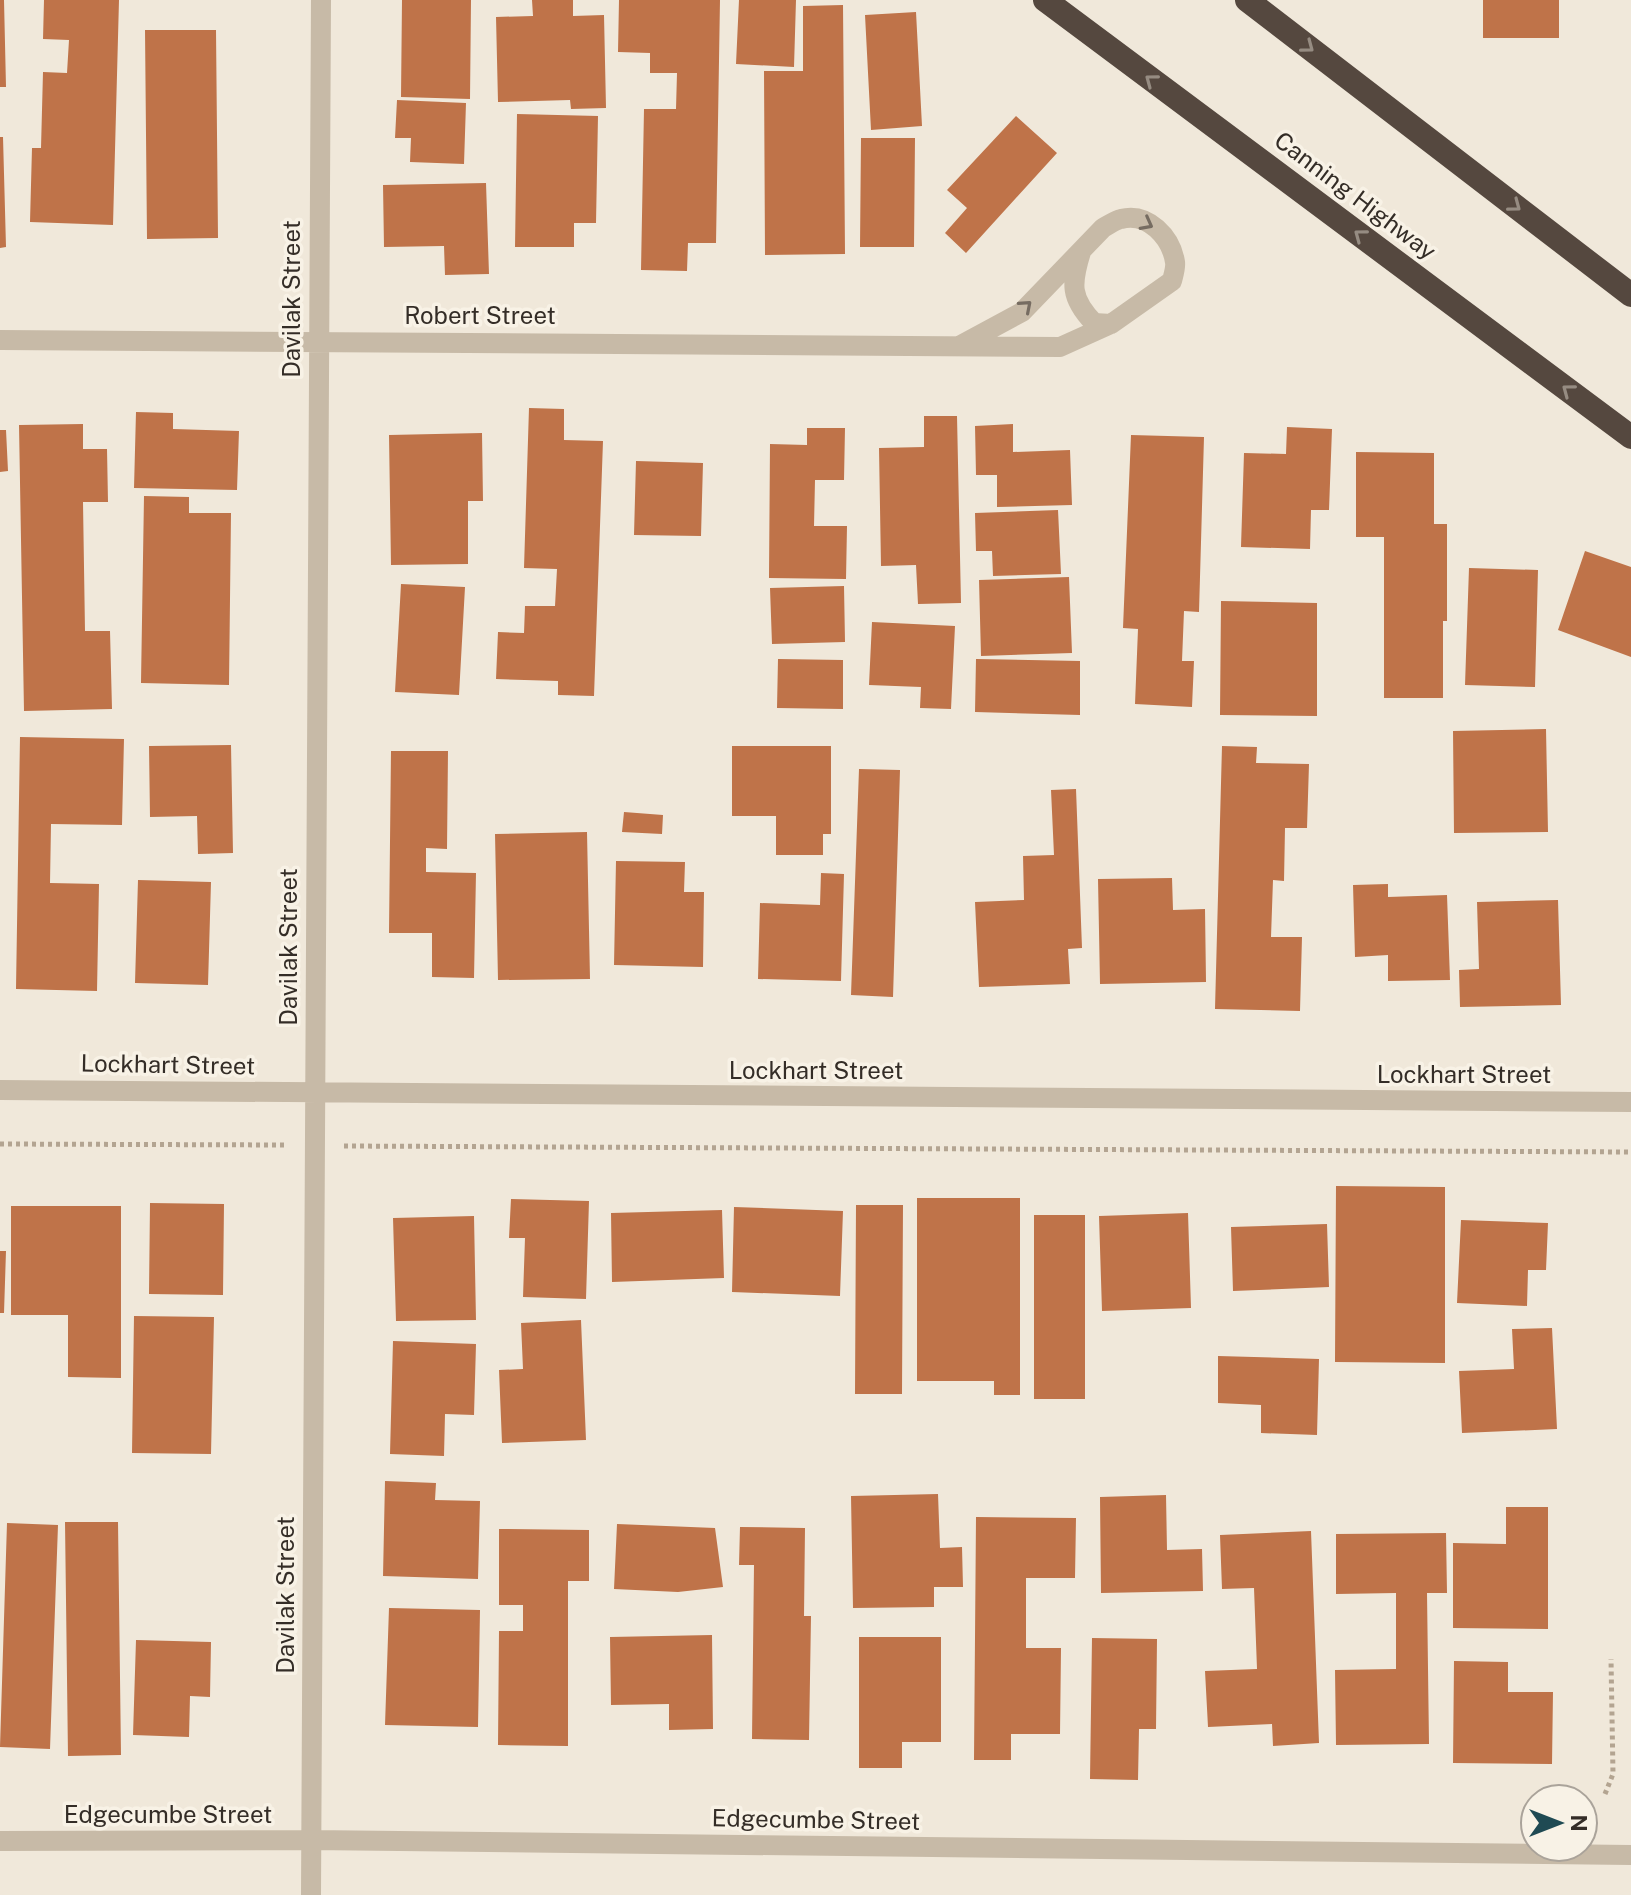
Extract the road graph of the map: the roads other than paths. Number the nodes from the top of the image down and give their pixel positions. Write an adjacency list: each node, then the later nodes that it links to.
1 (321, 0): 8 (street, Davilak Street)
2 (1045, 0): 10 (highway, Canning Highway, one-way to 2)
3 (1247, 0): 5 (highway, one-way to 5)
4 (1082, 250): 6 (street); 6 (street, Robert Street, one-way to 6); 9 (street, Robert Street, one-way to 4)
5 (1631, 295)
6 (1111, 324): 9 (street, Robert Street)
7 (0, 340): 8 (street, Robert Street)
8 (317, 341): 9 (street, Robert Street); 12 (street, Davilak Street)
9 (959, 346)
10 (1631, 437)
11 (0, 1090): 12 (street, Lockhart Street)
12 (314, 1093): 13 (street, Lockhart Street); 14 (street, Davilak Street)
13 (1631, 1102)
14 (311, 1840): 15 (street, Edgecumbe Street); 16 (street, Edgecumbe Street); 17 (street, Davilak Street)
15 (0, 1841)
16 (1631, 1855)
17 (311, 1895)

